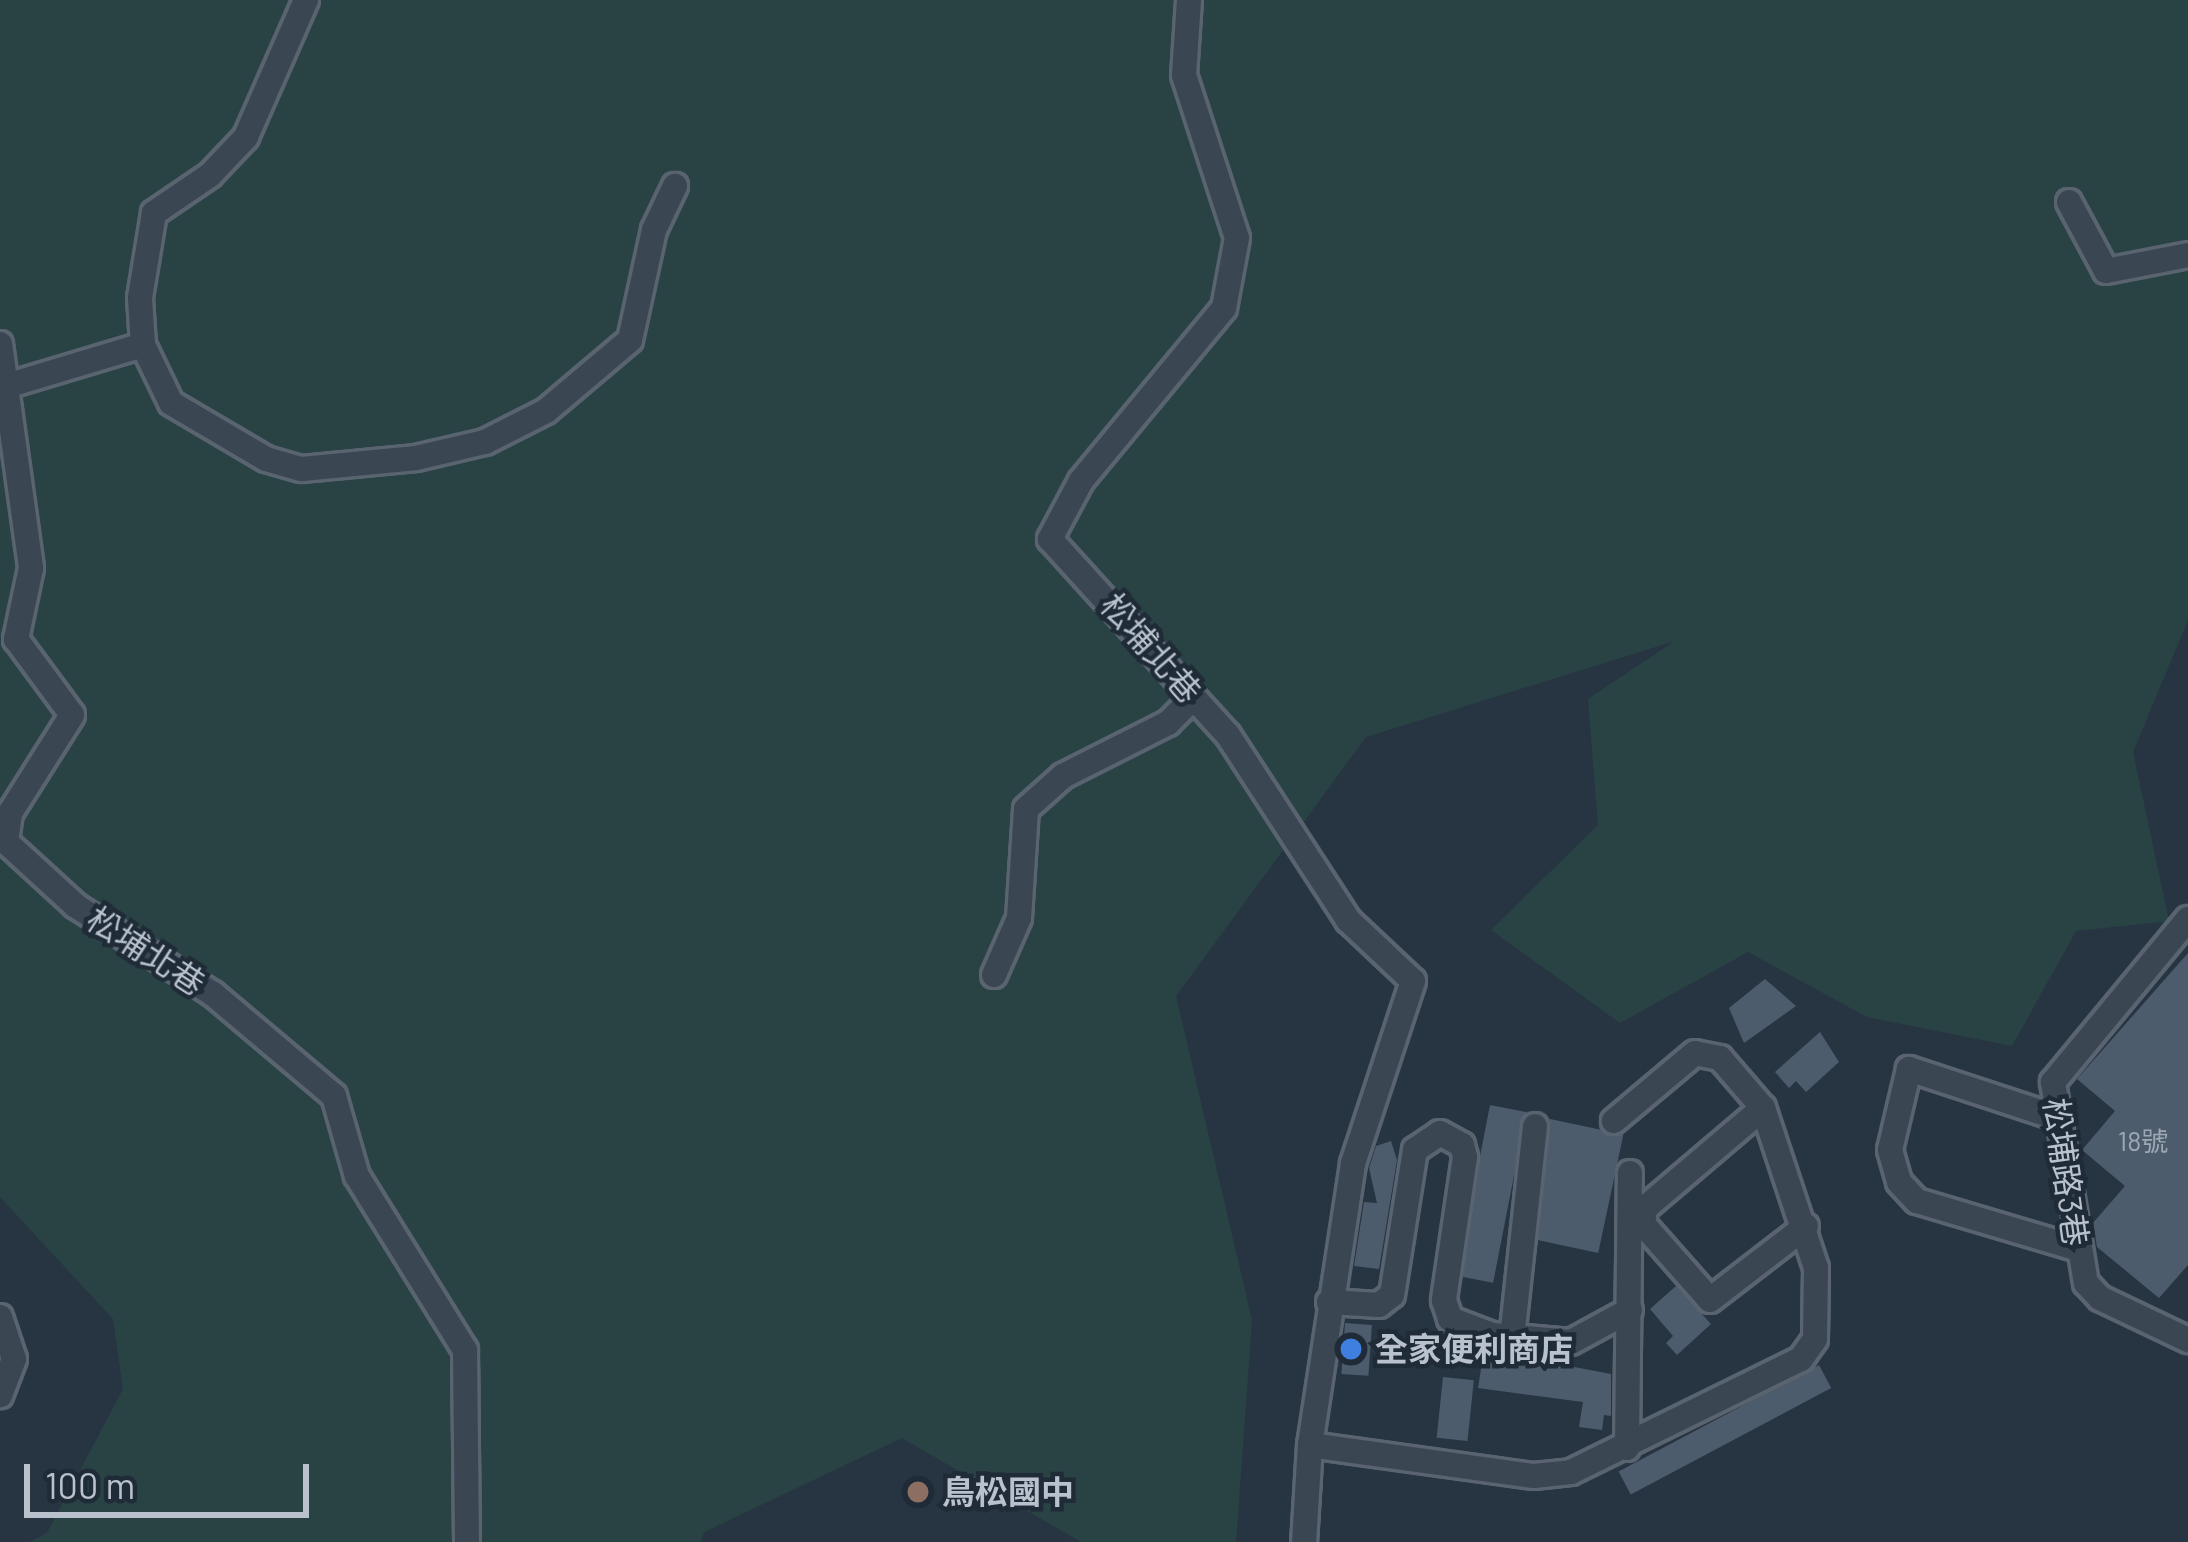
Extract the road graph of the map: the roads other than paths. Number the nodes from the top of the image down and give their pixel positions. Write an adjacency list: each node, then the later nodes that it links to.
1 (306, 0): 7 (street)
2 (1189, 0): 9 (street, 松埔北巷)
3 (675, 186): 7 (street)
4 (2069, 202): 5 (street)
5 (2188, 255)
6 (0, 344): 8 (street, 松埔北巷)
7 (143, 345): 8 (street)
8 (6, 386): 27 (street, 松埔北巷)
9 (1192, 699): 11 (street); 19 (street, 松埔北巷)
10 (2188, 920): 13 (street, 松埔路3巷)
11 (994, 975)
12 (1763, 1108): 14 (street); 17 (street); 17 (street)
13 (2055, 1117): 18 (street, 松埔路3巷); 18 (street)
14 (1614, 1121)
15 (1535, 1126): 22 (street)
16 (1630, 1173): 20 (street)
17 (1806, 1226): 26 (street)
18 (2076, 1249): 23 (street, 松埔路3巷)
19 (1329, 1302): 22 (street); 25 (street, 松埔北巷)
20 (1630, 1310): 22 (street); 26 (street)
21 (0, 1317): 24 (street)
22 (1512, 1338)
23 (2188, 1340)
24 (0, 1395)
25 (1310, 1445): 26 (street); 28 (street, 松埔北巷)
26 (1627, 1448)
27 (466, 1542)
28 (1304, 1542)

